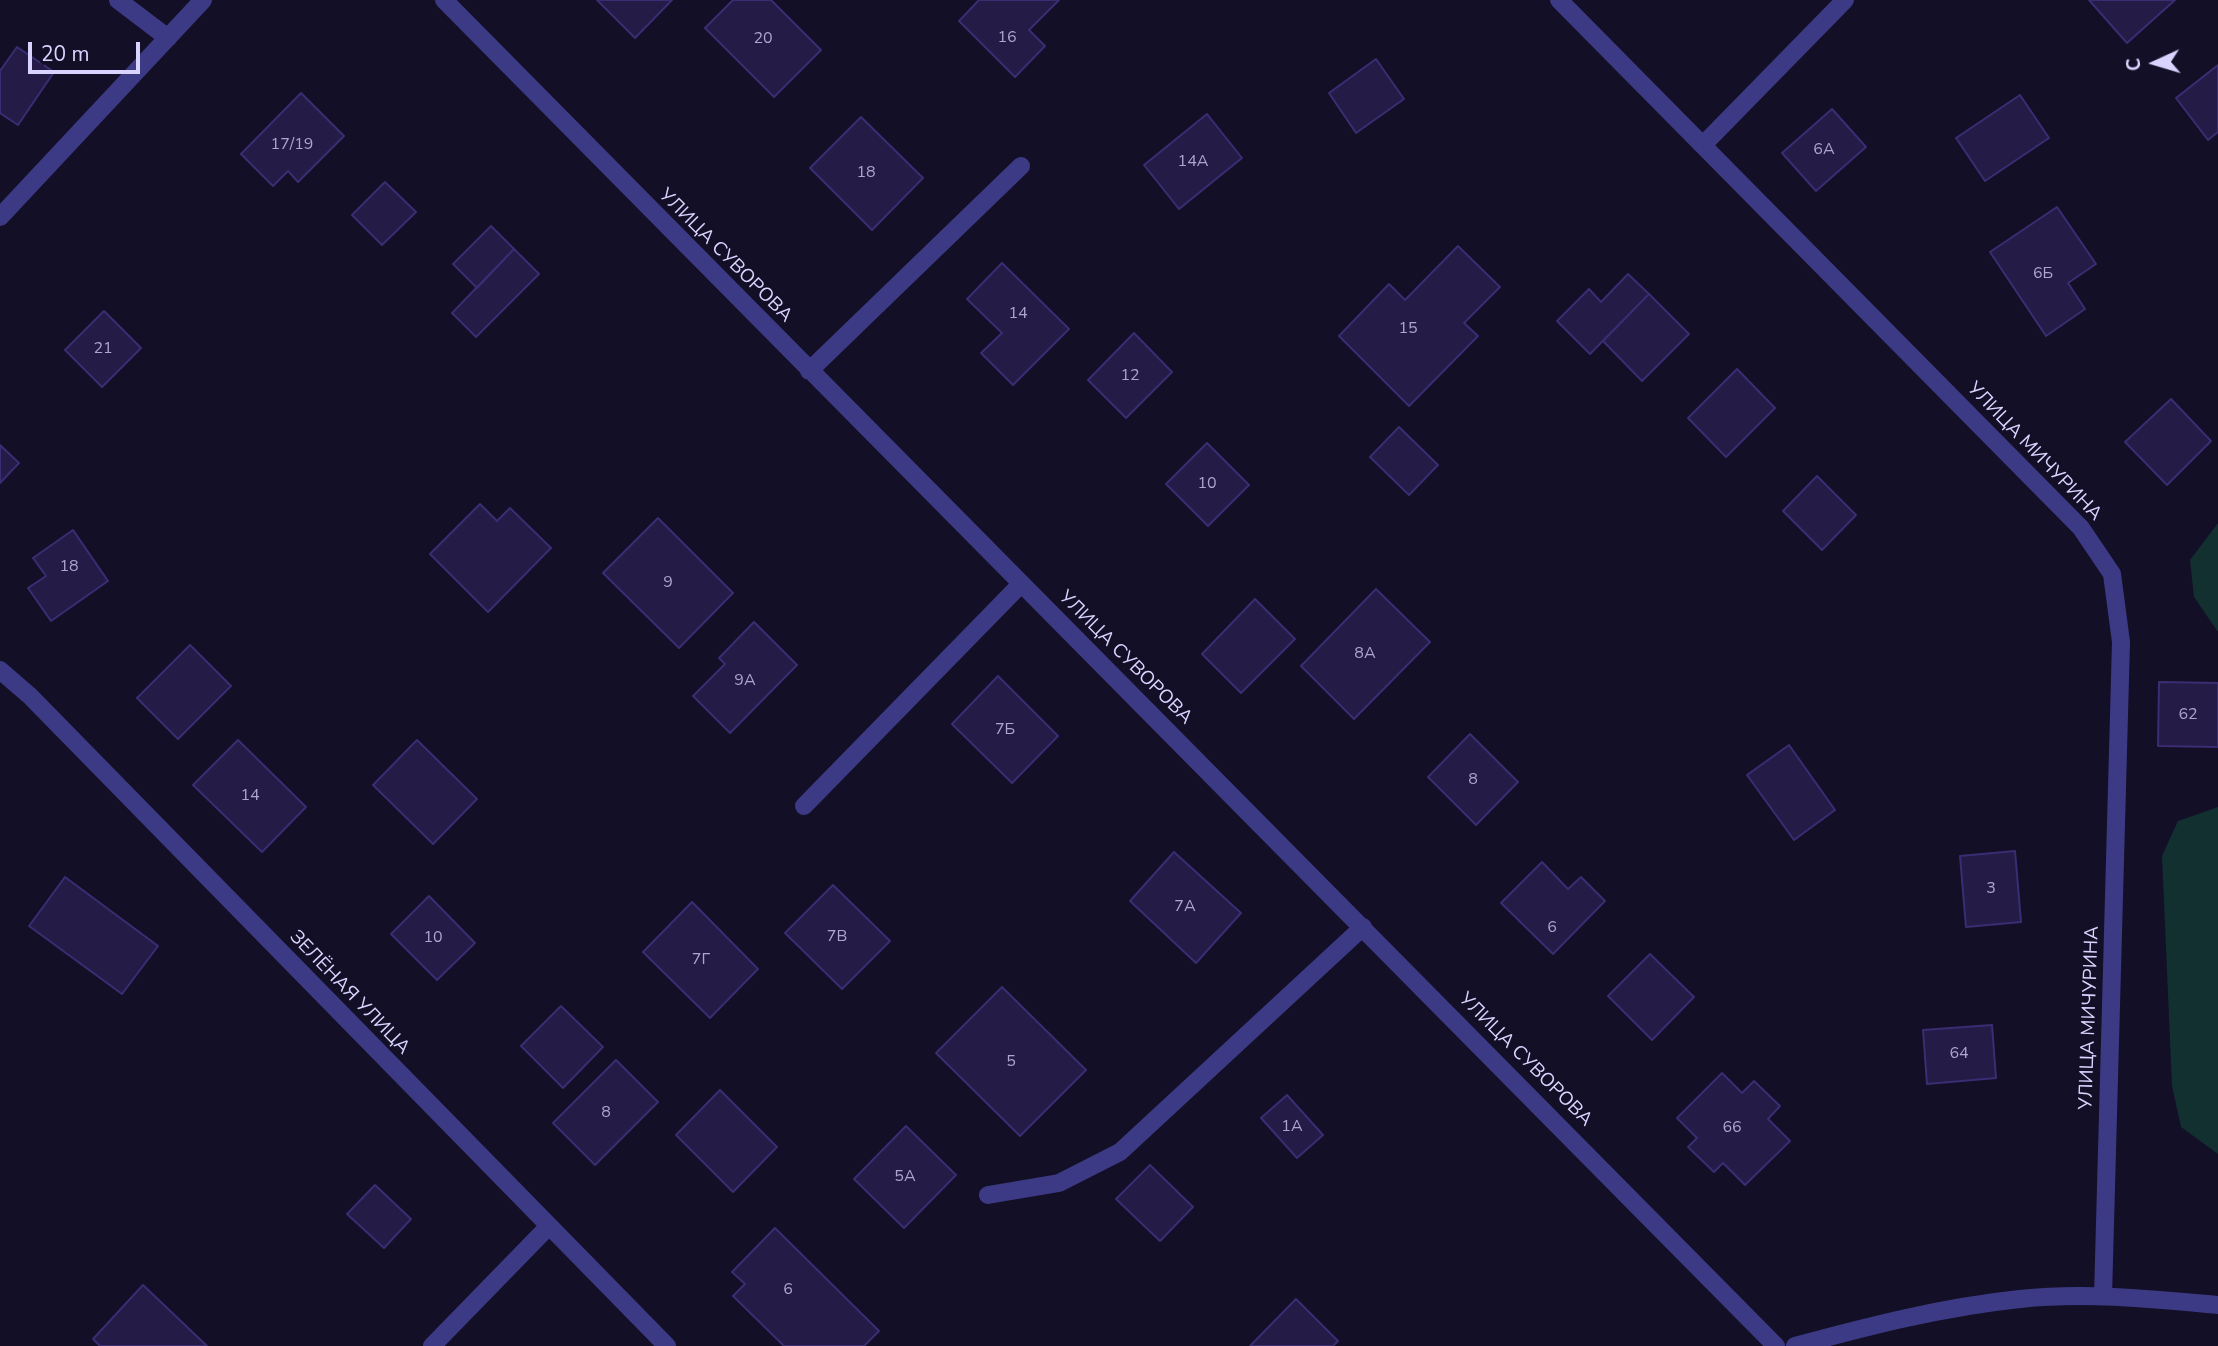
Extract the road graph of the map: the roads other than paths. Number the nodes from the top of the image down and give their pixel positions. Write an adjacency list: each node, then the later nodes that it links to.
1 (118, 0): 6 (street)
2 (203, 0): 6 (street)
3 (444, 0): 10 (street, УЛИЦА СУВОРОВА)
4 (1559, 0): 7 (street, УЛИЦА МИЧУРИНА)
5 (1845, 0): 7 (street)
6 (168, 38): 9 (street)
7 (1703, 145): 17 (street, УЛИЦА МИЧУРИНА)
8 (1021, 166): 10 (street)
9 (0, 217)
10 (809, 371): 11 (street, УЛИЦА СУВОРОВА)
11 (1021, 584): 13 (street); 14 (street, УЛИЦА СУВОРОВА)
12 (0, 670): 16 (street, ЗЕЛЁНАЯ УЛИЦА)
13 (804, 806)
14 (1363, 927): 15 (street); 21 (street, УЛИЦА СУВОРОВА)
15 (988, 1195)
16 (548, 1227): 19 (street); 20 (street, ЗЕЛЁНАЯ УЛИЦА)
17 (2103, 1296): 18 (street); 22 (street)
18 (2218, 1305)
19 (432, 1346)
20 (667, 1346)
21 (1776, 1346)
22 (1795, 1346)

